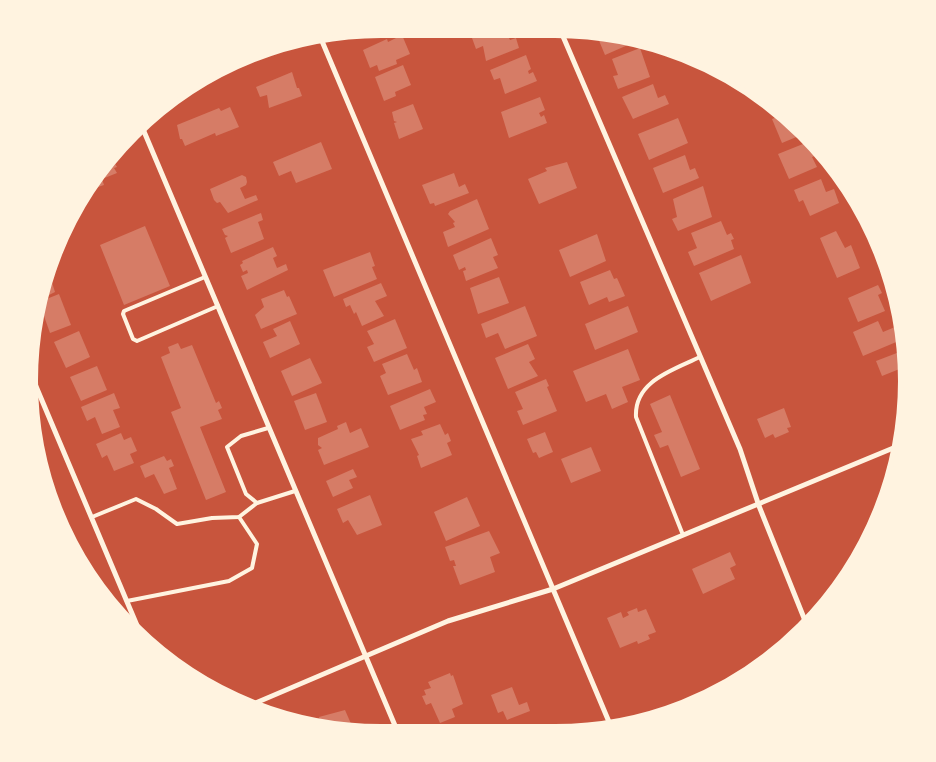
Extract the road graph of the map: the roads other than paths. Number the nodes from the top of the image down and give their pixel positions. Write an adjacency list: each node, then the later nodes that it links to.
1 (563, 35): 6 (street)
2 (323, 40): 16 (street)
3 (143, 130): 4 (street)
4 (205, 277): 5 (street); 5 (lane)
5 (218, 306): 8 (street)
6 (700, 357): 12 (street); 15 (lane)
7 (35, 384): 13 (street)
8 (268, 428): 10 (street); 11 (lane)
9 (894, 448): 12 (street)
10 (295, 491): 11 (lane); 20 (street)
11 (257, 503): 14 (lane)
12 (758, 506): 15 (street); 18 (street)
13 (92, 517): 14 (lane); 17 (street)
14 (239, 517): 17 (lane)
15 (683, 536): 16 (street)
16 (553, 589): 20 (street); 22 (street)
17 (127, 601): 19 (street)
18 (805, 620)
19 (138, 628)
20 (365, 656): 21 (street); 23 (street)
21 (255, 703)
22 (609, 722)
23 (396, 727)

